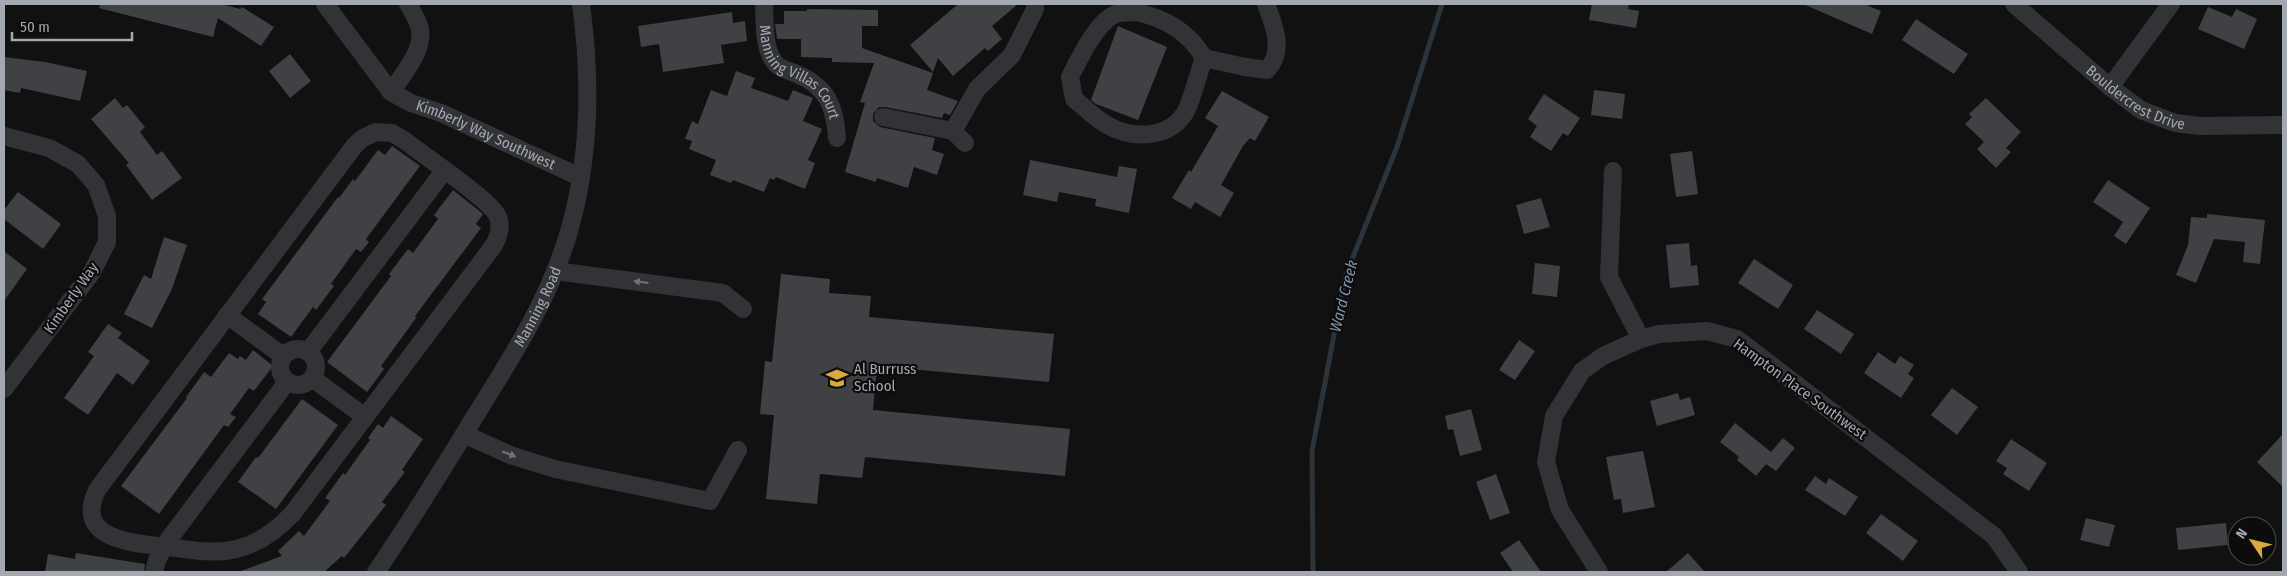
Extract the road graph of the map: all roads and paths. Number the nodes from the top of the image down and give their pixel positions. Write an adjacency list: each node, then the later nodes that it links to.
1 (325, 4): 11 (street)
2 (408, 4): 11 (street)
3 (581, 4): 18 (street, Manning Road)
4 (764, 4): 15 (street, Manning Villas Court)
5 (1035, 4): 12 (street)
6 (1266, 4): 9 (street)
7 (2014, 4): 10 (street, Bouldercrest Drive)
8 (2171, 4): 10 (street)
9 (1204, 58): 9 (street)
10 (2110, 87): 13 (street, Bouldercrest Drive)
11 (391, 92): 18 (street, Kimberly Way Southwest)
12 (883, 117)
13 (2283, 125)
14 (4, 136): 27 (street, Kimberly Way)
15 (837, 138)
16 (444, 171): 21 (street); 23 (street); 28 (street)
17 (1613, 171): 22 (street)
18 (580, 177): 19 (street, Manning Road)
19 (555, 271): 20 (street, one-way to 19); 29 (street, Manning Road)
20 (743, 308)
21 (227, 315): 24 (street); 31 (street)
22 (1640, 339): 34 (street, Hampton Place Southwest); 35 (street, Hampton Place Southwest)
23 (308, 352): 24 (street); 25 (street)
24 (283, 356): 26 (street)
25 (312, 378): 26 (street); 28 (street)
26 (287, 382): 31 (street)
27 (4, 389)
28 (366, 417): 31 (street)
29 (464, 434): 30 (street, one-way to 30); 33 (street, Manning Road)
30 (738, 450)
31 (164, 546): 32 (street)
32 (155, 571)
33 (376, 572)
34 (1599, 572)
35 (2019, 572)

